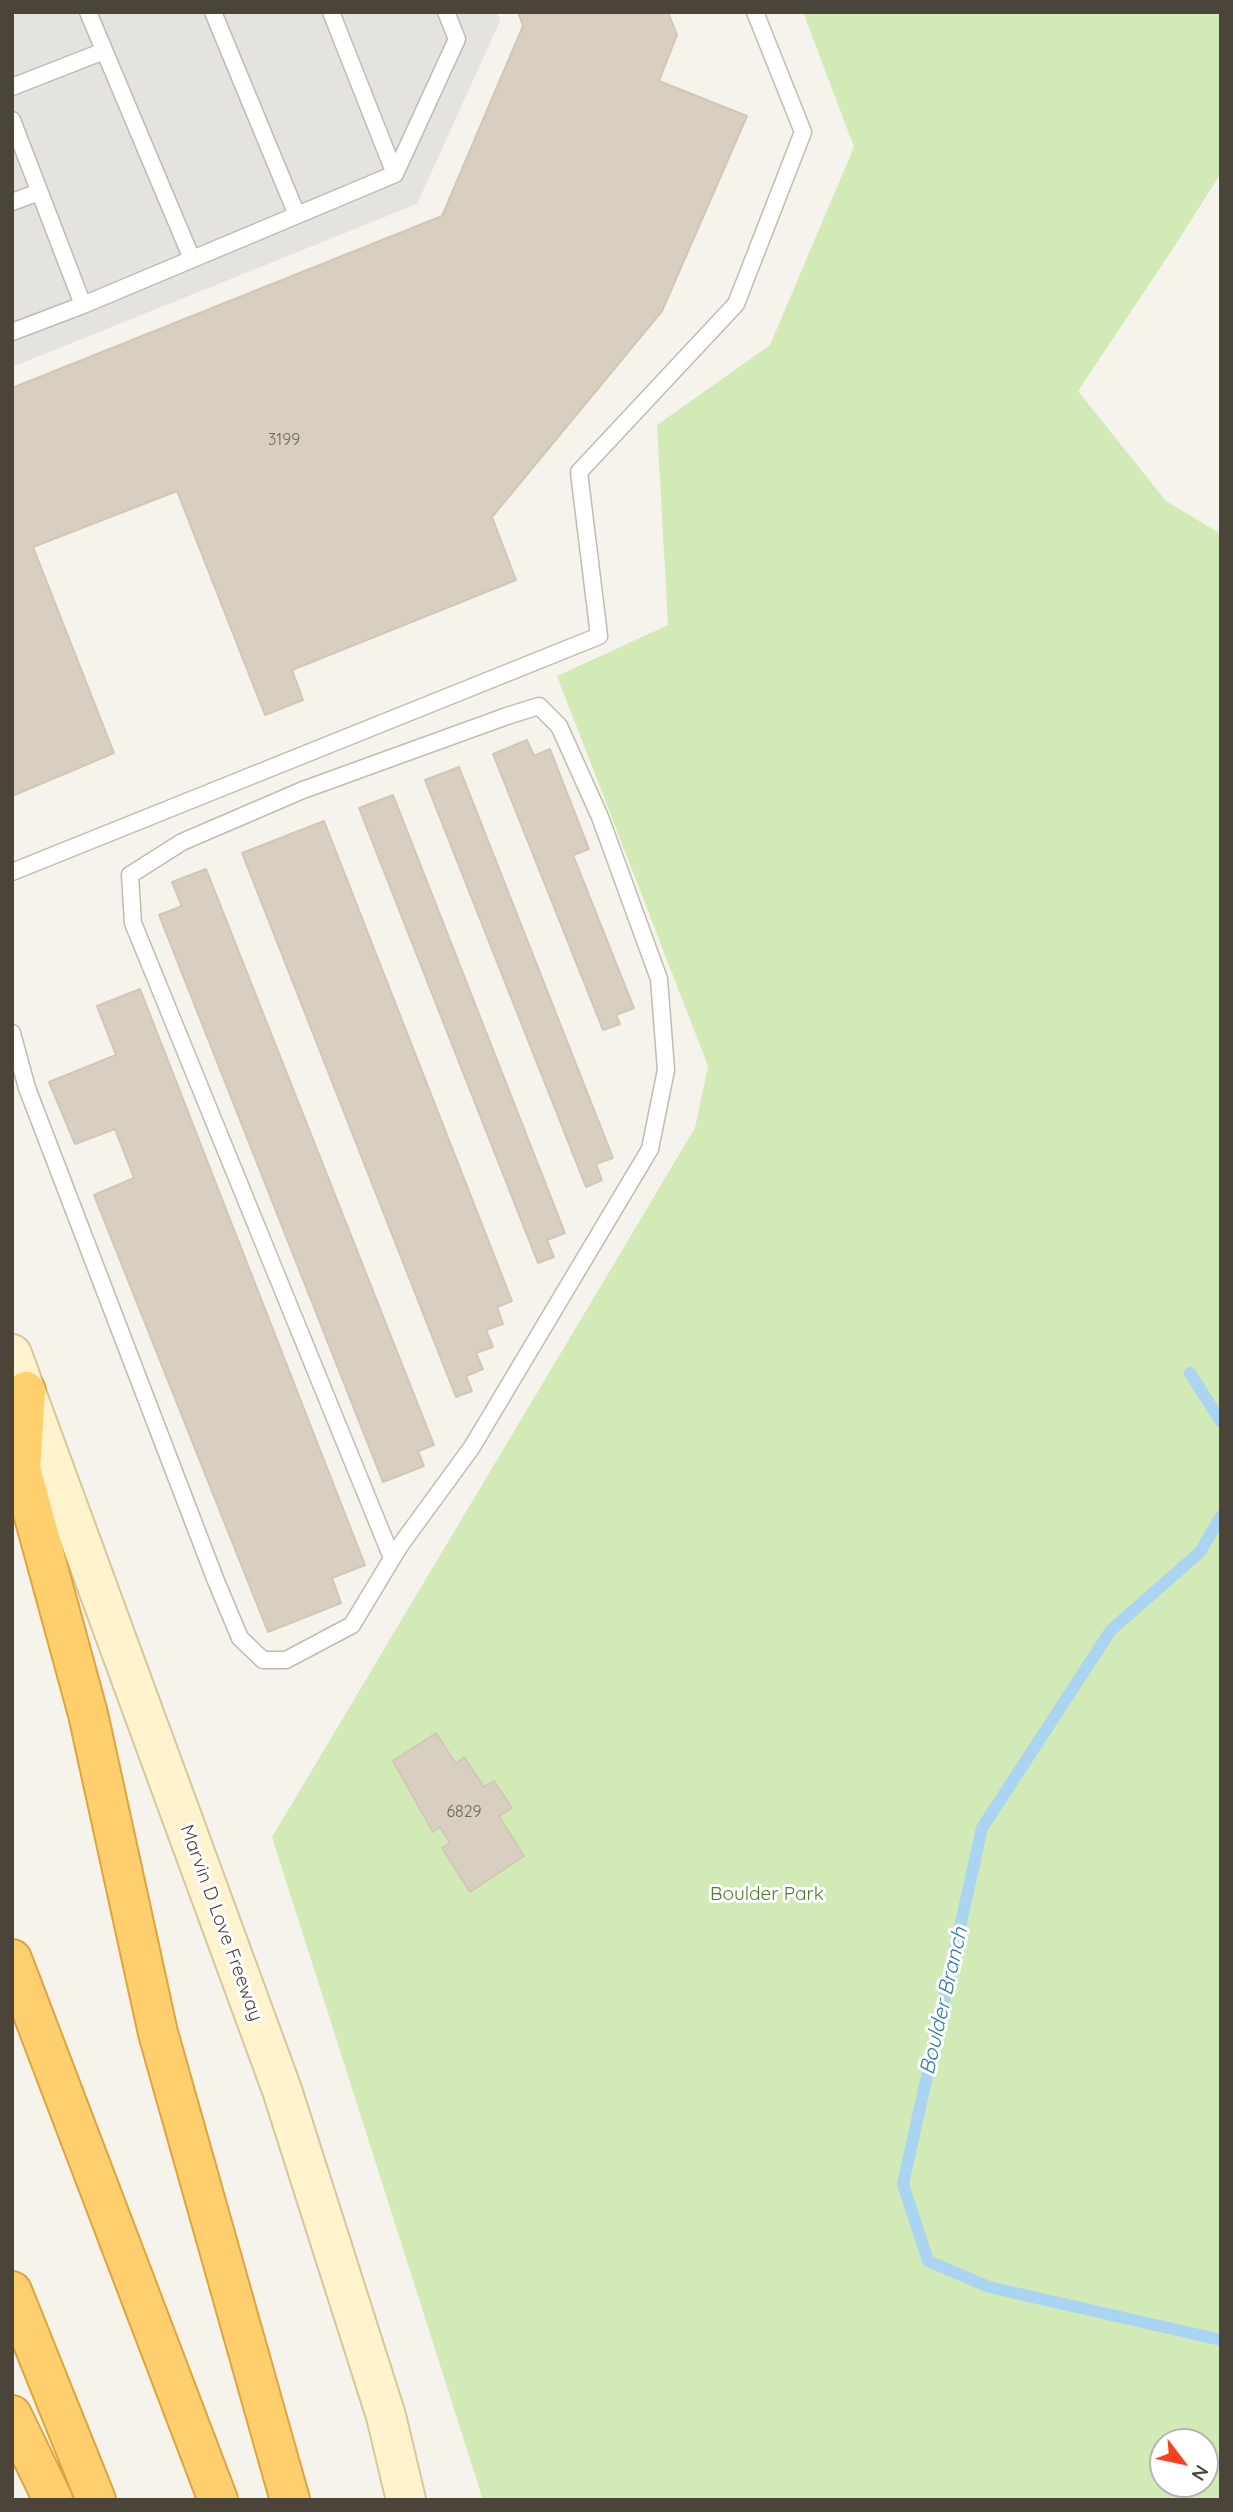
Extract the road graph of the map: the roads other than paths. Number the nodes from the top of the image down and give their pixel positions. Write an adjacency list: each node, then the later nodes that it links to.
1 (88, 12): 6 (lane)
2 (213, 12): 12 (lane)
3 (331, 12): 9 (lane)
4 (446, 12): 9 (lane)
5 (755, 12): 16 (lane)
6 (104, 51): 7 (lane); 13 (lane)
7 (12, 87)
8 (12, 120): 10 (lane)
9 (395, 174): 12 (lane)
10 (40, 192): 11 (lane); 14 (lane)
11 (12, 202)
12 (297, 215): 13 (lane)
13 (192, 259): 14 (lane)
14 (83, 305): 15 (lane)
15 (12, 332)
16 (12, 872)
17 (12, 1033): 20 (lane)
18 (12, 1354): 19 (main road, Marvin D Love Freeway)
19 (26, 1391): 27 (highway); 28 (main road, Marvin D Love Freeway)
20 (392, 1558): 20 (lane)
21 (12, 1959): 26 (highway)
22 (12, 2291): 25 (highway)
23 (12, 2415): 24 (highway)
24 (53, 2500)
25 (96, 2500)
26 (218, 2500)
27 (290, 2500)
28 (406, 2500)

